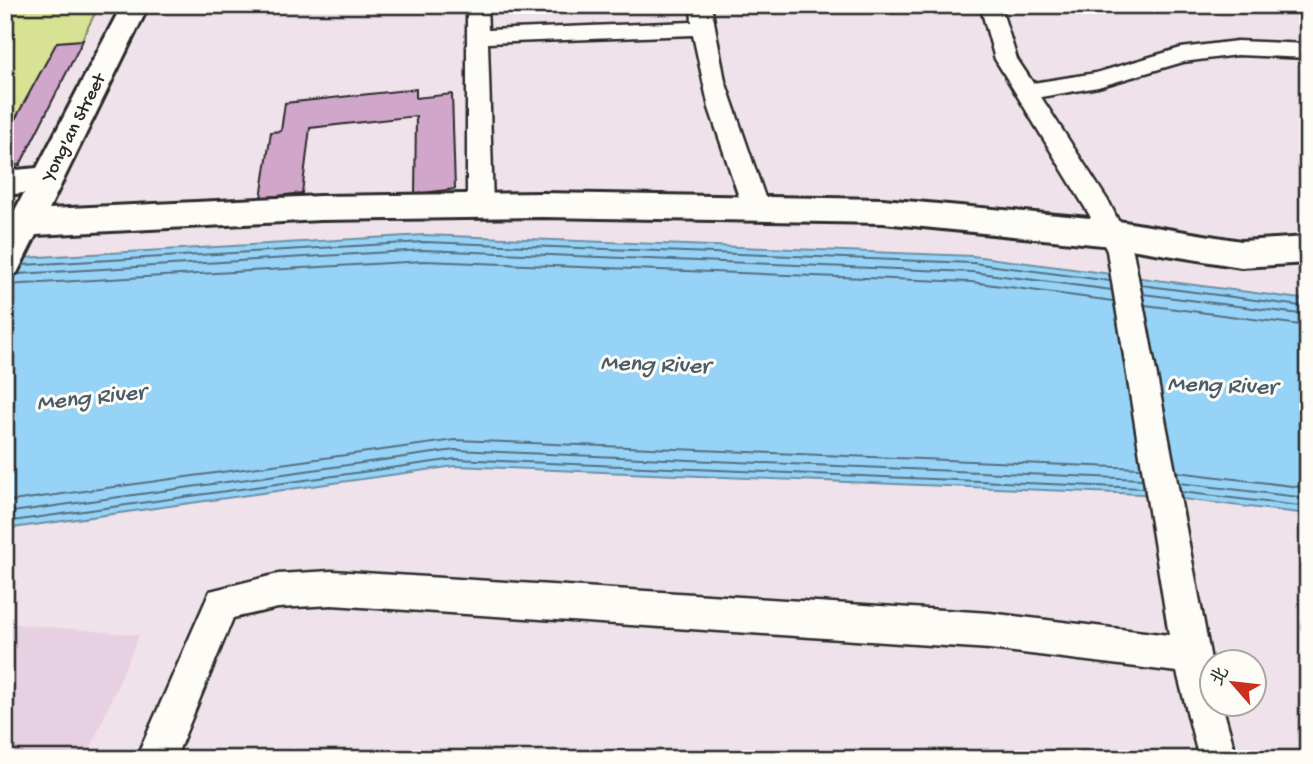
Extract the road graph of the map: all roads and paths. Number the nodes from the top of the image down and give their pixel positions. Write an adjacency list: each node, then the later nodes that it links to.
1 (136, 5): 8 (main road, Yong'an Street)
2 (477, 5): 5 (street)
3 (990, 5): 7 (street)
4 (701, 17): 5 (street); 11 (street)
5 (478, 37): 10 (street)
6 (1308, 51): 7 (street)
7 (1026, 92): 12 (street)
8 (50, 178): 9 (main road); 13 (main road, Yong'an Street)
9 (5, 183)
10 (480, 206): 11 (main road); 13 (main road)
11 (756, 209): 12 (main road)
12 (1111, 232): 14 (main road); 15 (street)
13 (15, 246)
14 (1308, 250)
15 (1191, 656): 16 (street); 17 (street)
16 (155, 759)
17 (1218, 759)

